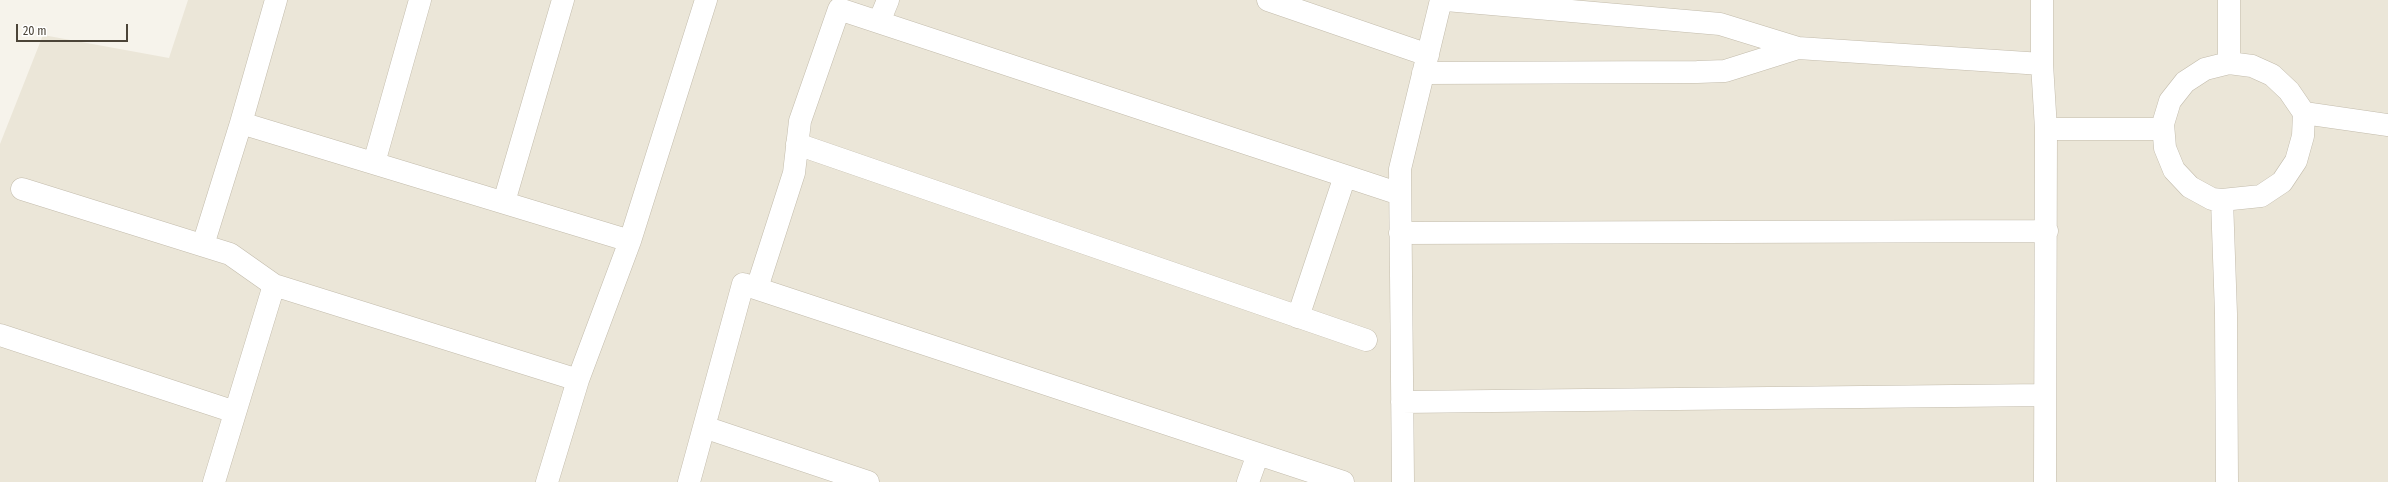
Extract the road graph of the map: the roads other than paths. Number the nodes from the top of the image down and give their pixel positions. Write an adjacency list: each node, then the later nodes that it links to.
1 (276, 0): 17 (street)
2 (420, 0): 22 (street)
3 (563, 0): 27 (street)
4 (706, 0): 30 (street)
5 (888, 0): 11 (street)
6 (1268, 0): 14 (street)
7 (1441, 0): 14 (street)
8 (1446, 0): 12 (street)
9 (2042, 0): 15 (street)
10 (2229, 0): 13 (street)
11 (880, 22): 21 (street); 23 (street)
12 (1798, 48): 14 (street); 15 (street)
13 (2229, 63): 16 (street); 20 (street)
14 (1426, 64): 25 (street)
15 (2042, 64): 19 (street)
16 (2304, 113): 18 (street); 26 (street)
17 (241, 123): 22 (street); 31 (street)
18 (2388, 125)
19 (2046, 129): 20 (street); 28 (street)
20 (2163, 129): 26 (street)
21 (797, 144): 33 (street); 34 (street)
22 (374, 163): 27 (street)
23 (1345, 176): 25 (street); 34 (street)
24 (22, 189): 31 (street)
25 (1400, 194): 29 (street)
26 (2222, 200): 51 (street)
27 (504, 202): 30 (street)
28 (2047, 231): 29 (street); 38 (street)
29 (1400, 233): 39 (street)
30 (630, 241): 37 (street)
31 (203, 245): 32 (street)
32 (274, 284): 37 (street); 40 (street)
33 (757, 288): 41 (street); 42 (street)
34 (1298, 317): 36 (street)
35 (0, 335): 40 (street)
36 (1366, 340)
37 (578, 380): 44 (street)
38 (2045, 395): 39 (street); 50 (street)
39 (1402, 402): 49 (street)
40 (235, 412): 43 (street)
41 (704, 427): 45 (street); 46 (street)
42 (1258, 454): 47 (street); 48 (street)
43 (214, 482)
44 (547, 482)
45 (689, 482)
46 (868, 482)
47 (1248, 482)
48 (1343, 482)
49 (1403, 482)
50 (2045, 482)
51 (2227, 482)

